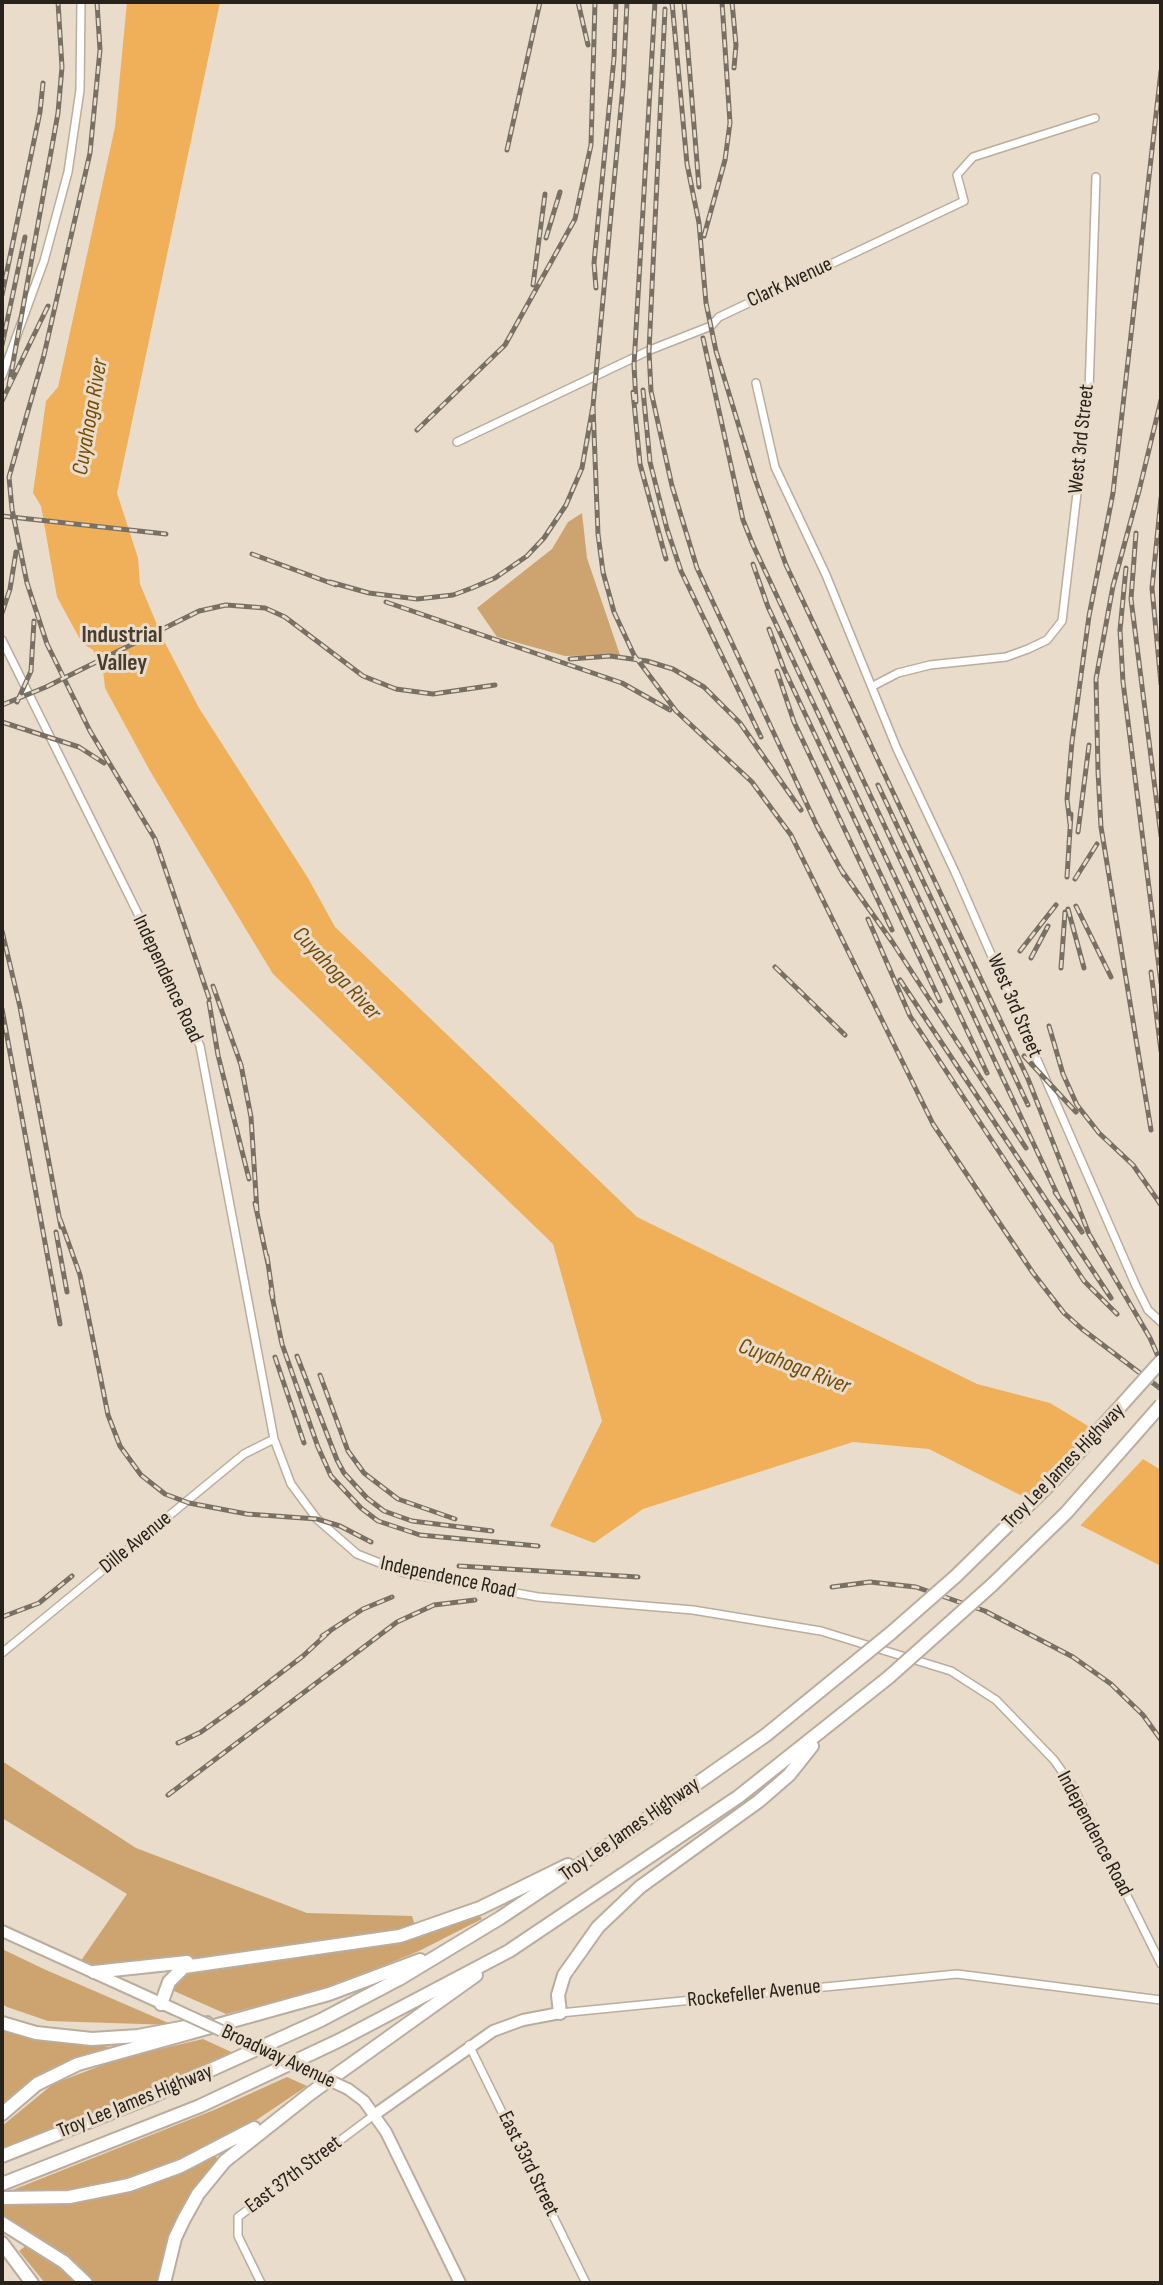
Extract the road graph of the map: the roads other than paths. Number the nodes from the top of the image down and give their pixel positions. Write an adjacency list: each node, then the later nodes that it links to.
1 (81, 2): 4 (street)
2 (1095, 118): 6 (street, Clark Avenue)
3 (1096, 177): 8 (street, West 3rd Street)
4 (2, 376)
5 (756, 383): 8 (street, West 3rd Street)
6 (457, 442)
7 (2, 640): 12 (street, Independence Road)
8 (873, 686): 9 (street, West 3rd Street)
9 (1161, 1322)
10 (1161, 1362): 15 (highway, Troy Lee James Highway, bridge)
11 (1161, 1405): 14 (highway, Troy Lee James Highway, bridge)
12 (274, 1439): 13 (street, Dille Avenue); 20 (street, Independence Road)
13 (2, 1653)
14 (823, 1732): 17 (highway, Troy Lee James Highway); 25 (highway)
15 (615, 1841): 18 (highway, Troy Lee James Highway); 19 (highway)
16 (2, 1931): 21 (main road, Broadway Avenue)
17 (509, 1951): 28 (highway); 32 (highway, Troy Lee James Highway)
18 (437, 1954): 24 (highway); 31 (highway, Troy Lee James Highway)
19 (229, 1959): 21 (highway); 23 (highway)
20 (1161, 1964)
21 (94, 1972): 23 (main road, Broadway Avenue)
22 (1161, 2000): 25 (street, Rockefeller Avenue)
23 (161, 2004): 30 (main road, Broadway Avenue, bridge)
24 (273, 2011): 26 (highway); 29 (highway)
25 (560, 2012): 27 (main road, Rockefeller Avenue)
26 (2, 2023)
27 (469, 2045): 30 (main road, Rockefeller Avenue); 41 (street, East 33rd Street)
28 (311, 2093): 33 (highway); 38 (highway)
29 (2, 2114)
30 (374, 2115): 39 (street, East 37th Street); 40 (main road, Broadway Avenue)
31 (2, 2156)
32 (2, 2184)
33 (2, 2197)
34 (2, 2223): 37 (highway)
35 (2, 2243): 36 (highway)
36 (32, 2283)
37 (86, 2283)
38 (164, 2283)
39 (261, 2283)
40 (460, 2283)
41 (586, 2283)

